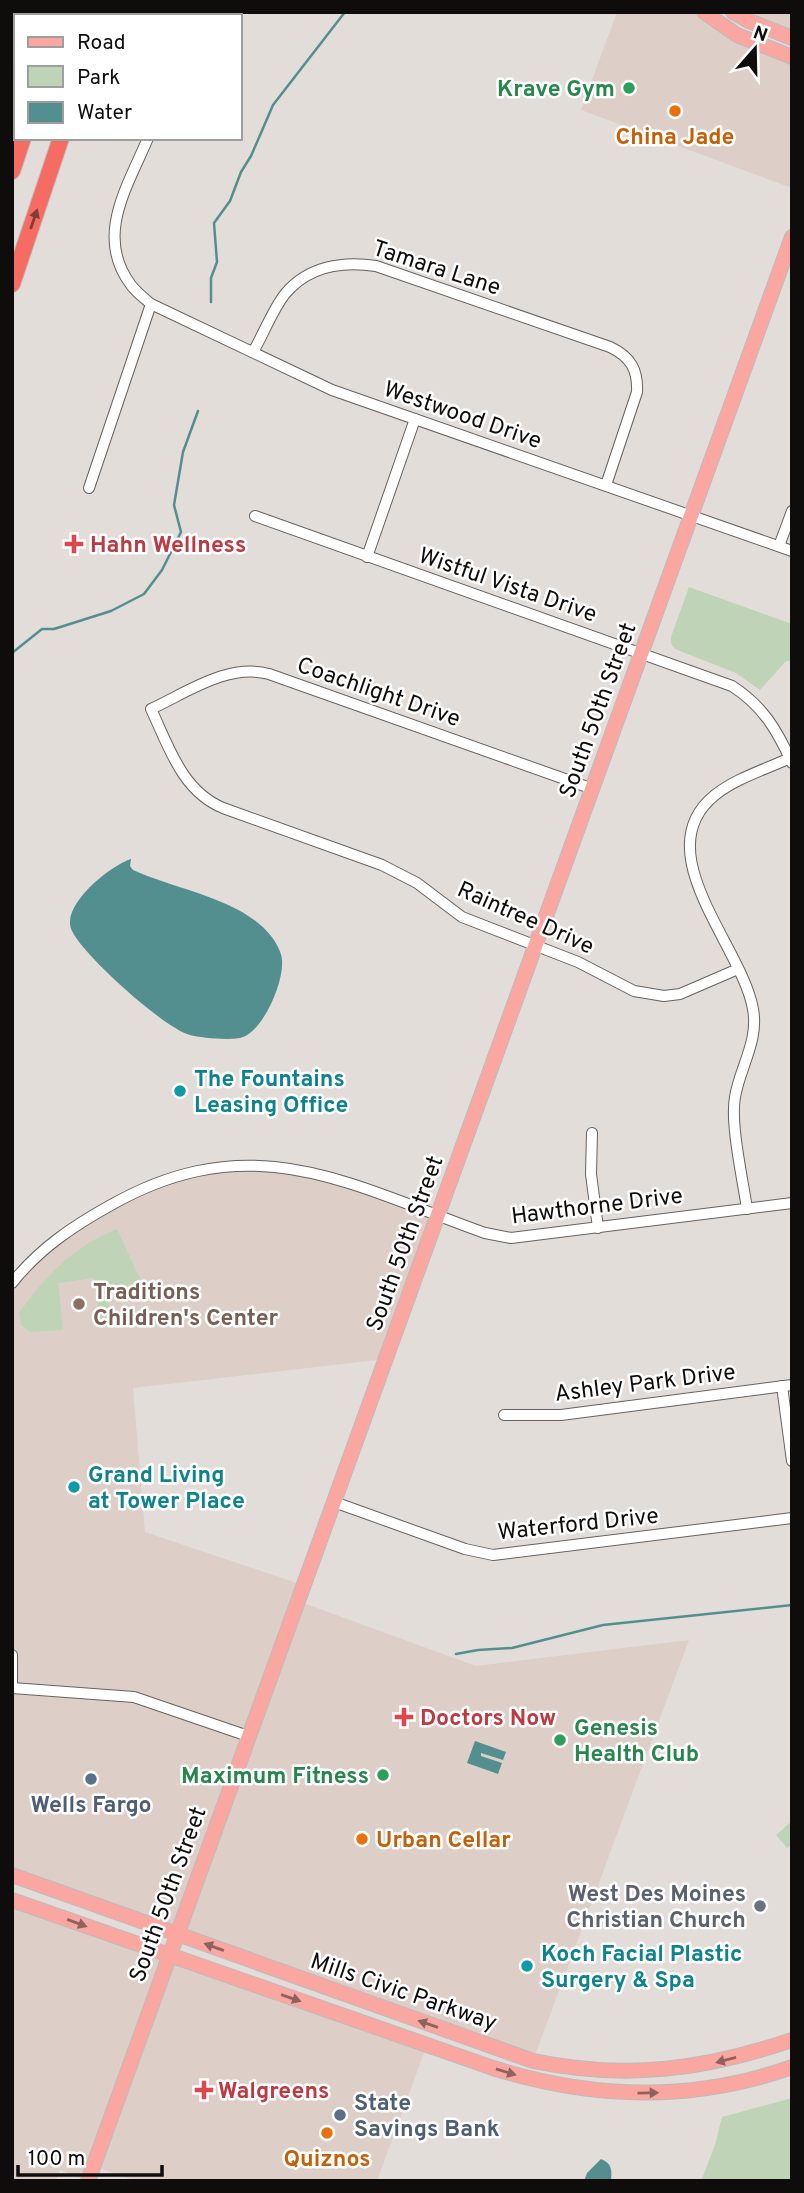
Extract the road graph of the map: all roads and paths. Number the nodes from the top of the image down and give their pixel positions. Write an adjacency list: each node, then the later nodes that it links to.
1 (704, 12): 4 (main road)
2 (733, 12): 3 (main road)
3 (792, 38)
4 (792, 57)
5 (22, 140): 8 (highway)
6 (60, 140): 10 (highway, one-way to 6)
7 (147, 140): 11 (street, Westwood Drive)
8 (12, 171)
9 (792, 237): 17 (main road, South 50th Street)
10 (12, 284)
11 (150, 304): 12 (street, Westwood Drive); 15 (street)
12 (253, 352): 13 (street, Westwood Drive); 14 (street, Tamara Lane)
13 (415, 419): 14 (street, Westwood Drive); 21 (street)
14 (606, 485): 17 (street, Westwood Drive)
15 (89, 488)
16 (792, 511): 19 (street)
17 (692, 515): 19 (street, Westwood Drive); 22 (main road, South 50th Street)
18 (255, 516): 21 (street, Wistful Vista Drive)
19 (779, 547): 20 (street, Westwood Drive)
20 (792, 551)
21 (368, 557): 22 (street, Wistful Vista Drive)
22 (642, 653): 24 (street, Wistful Vista Drive); 25 (main road, South 50th Street)
23 (151, 709): 25 (street, Coachlight Drive); 26 (street, Raintree Drive)
24 (791, 760): 27 (street)
25 (593, 789): 26 (main road, South 50th Street)
26 (536, 946): 27 (street, Raintree Drive); 31 (main road, South 50th Street)
27 (738, 969): 30 (street)
28 (592, 1133): 32 (street)
29 (792, 1203): 30 (street, Hawthorne Drive)
30 (747, 1209): 32 (street, Hawthorne Drive)
31 (438, 1216): 32 (street, Hawthorne Drive); 33 (street, Hawthorne Drive); 37 (main road, South 50th Street)
32 (598, 1228)
33 (12, 1283)
34 (787, 1385): 35 (street, Ashley Park Drive); 36 (street)
35 (504, 1415)
36 (792, 1461)
37 (334, 1502): 38 (street, Waterford Drive); 41 (main road, South 50th Street)
38 (792, 1518)
39 (12, 1655): 40 (street)
40 (12, 1688): 41 (street)
41 (248, 1736): 44 (main road, South 50th Street)
42 (12, 1875): 44 (main road, Mills Civic Parkway)
43 (12, 1900): 45 (main road, Mills Civic Parkway, one-way to 45)
44 (176, 1933): 45 (main road, South 50th Street); 46 (main road, Mills Civic Parkway, one-way to 44)
45 (169, 1956): 47 (main road, Mills Civic Parkway, one-way to 47); 48 (main road, South 50th Street)
46 (792, 2040)
47 (792, 2067)
48 (88, 2181)

